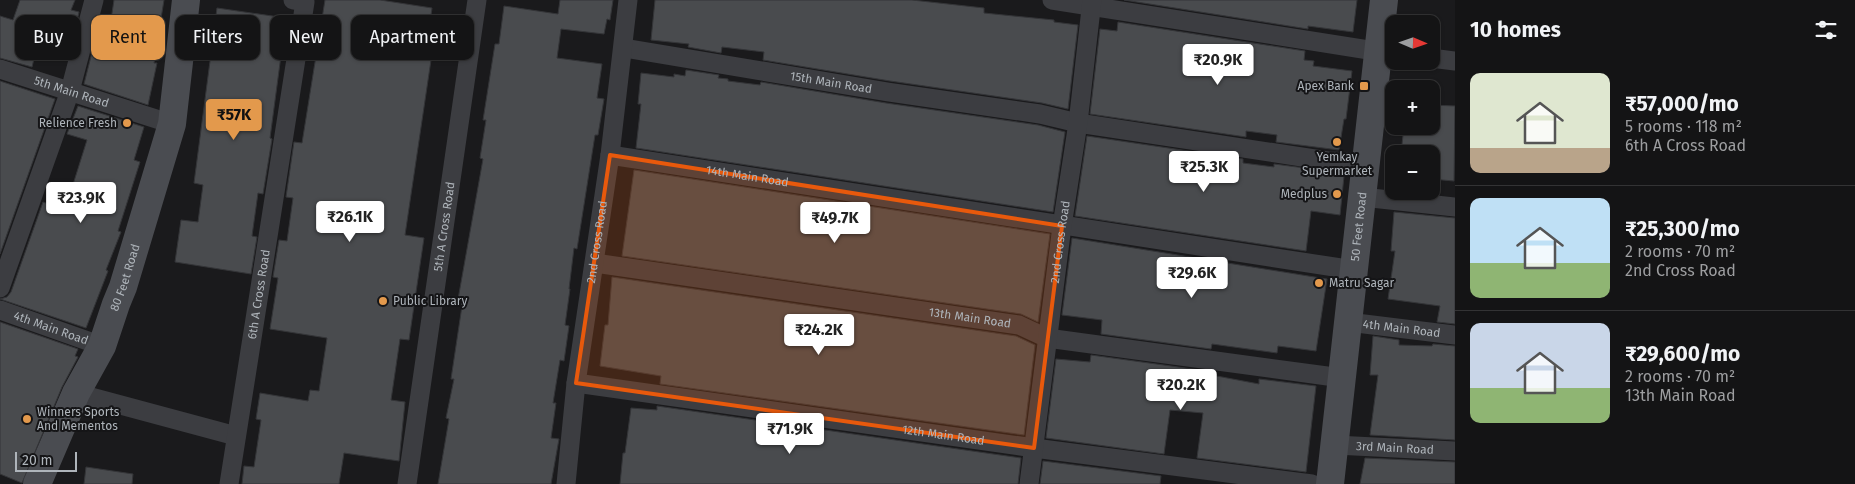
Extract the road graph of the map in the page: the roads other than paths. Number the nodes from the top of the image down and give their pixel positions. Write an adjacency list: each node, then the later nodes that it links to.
1 (94, 0): 16 (street)
2 (186, 0): 18 (main road, 80 Feet Road)
3 (293, 0): 35 (street, 6th A Cross Road)
4 (477, 0): 41 (street, 5th A Cross Road)
5 (628, 0): 10 (street, 2nd Cross Road)
6 (1052, 0): 8 (street)
7 (1384, 0): 9 (main road, 50 Feet Road)
8 (1092, 3): 11 (street); 17 (street, 2nd Cross Road)
9 (1385, 26)
10 (624, 48): 17 (street, 15th Main Road); 19 (street, 2nd Cross Road)
11 (1385, 53)
12 (1385, 58): 20 (main road, 50 Feet Road)
13 (1440, 59): 14 (street)
14 (1455, 60)
15 (0, 69): 16 (street, 5th Main Road)
16 (70, 91): 18 (street, 5th Main Road); 26 (street)
17 (1078, 123): 20 (street, 15th Main Road); 23 (street, 2nd Cross Road)
18 (172, 124): 31 (main road, 80 Feet Road)
19 (610, 155): 23 (street, 14th Main Road); 24 (street, 2nd Cross Road)
20 (1366, 162): 21 (main road, 50 Feet Road)
21 (1362, 197): 22 (street); 25 (main road, 50 Feet Road)
22 (1455, 207)
23 (1062, 226): 25 (street, 14th Main Road); 30 (street, 2nd Cross Road)
24 (595, 263): 30 (street, 13th Main Road); 33 (street, 2nd Cross Road)
25 (1354, 270): 28 (main road, 50 Feet Road)
26 (0, 288)
27 (0, 310): 31 (street, 4th Main Road)
28 (1348, 322): 29 (street, 4th Main Road); 32 (main road, 50 Feet Road)
29 (1455, 335)
30 (1047, 338): 32 (street, 13th Main Road); 37 (street, 2nd Cross Road)
31 (102, 346): 34 (main road, 80 Feet Road)
32 (1342, 378): 36 (main road, 50 Feet Road)
33 (576, 383): 37 (street, 12th Main Road); 42 (street, 2nd Cross Road)
34 (76, 393): 35 (street); 39 (main road, 80 Feet Road)
35 (236, 436): 40 (street)
36 (1335, 445): 38 (street, 3rd Main Road); 45 (main road, 50 Feet Road)
37 (1034, 448): 43 (street, 2nd Cross Road); 44 (street, 12th Main Road)
38 (1455, 451)
39 (37, 484)
40 (229, 484)
41 (406, 484)
42 (566, 484)
43 (1029, 484)
44 (1312, 484)
45 (1330, 484)

